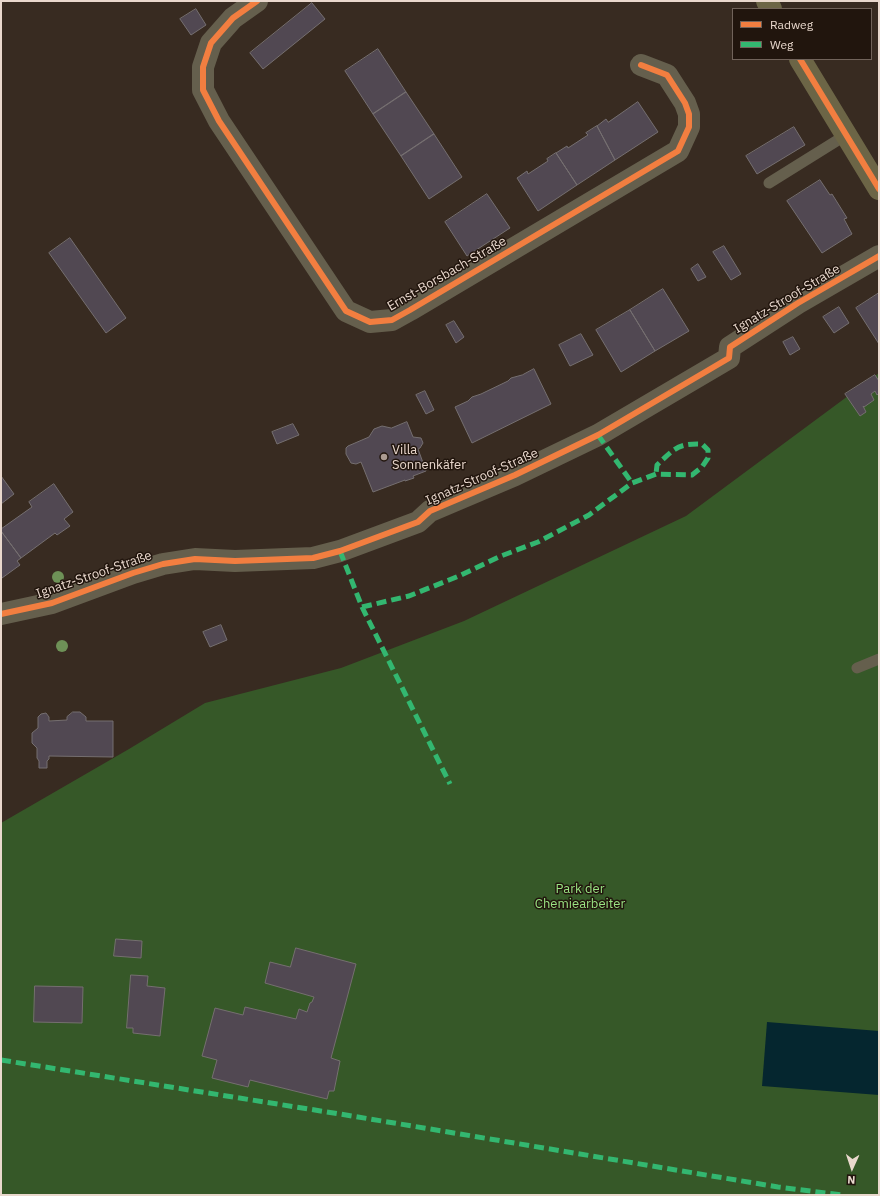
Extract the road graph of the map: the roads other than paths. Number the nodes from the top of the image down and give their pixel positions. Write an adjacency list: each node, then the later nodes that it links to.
1 (257, 1): 3 (street, Ernst-Borsbach-Straße)
2 (801, 60): 4 (main road)
3 (641, 65)
4 (846, 135): 5 (main road); 6 (lane)
5 (877, 181)
6 (769, 183)
7 (879, 256): 8 (street, Ignatz-Stroof-Straße)
8 (1, 614)
9 (879, 659): 10 (lane)
10 (857, 668)

